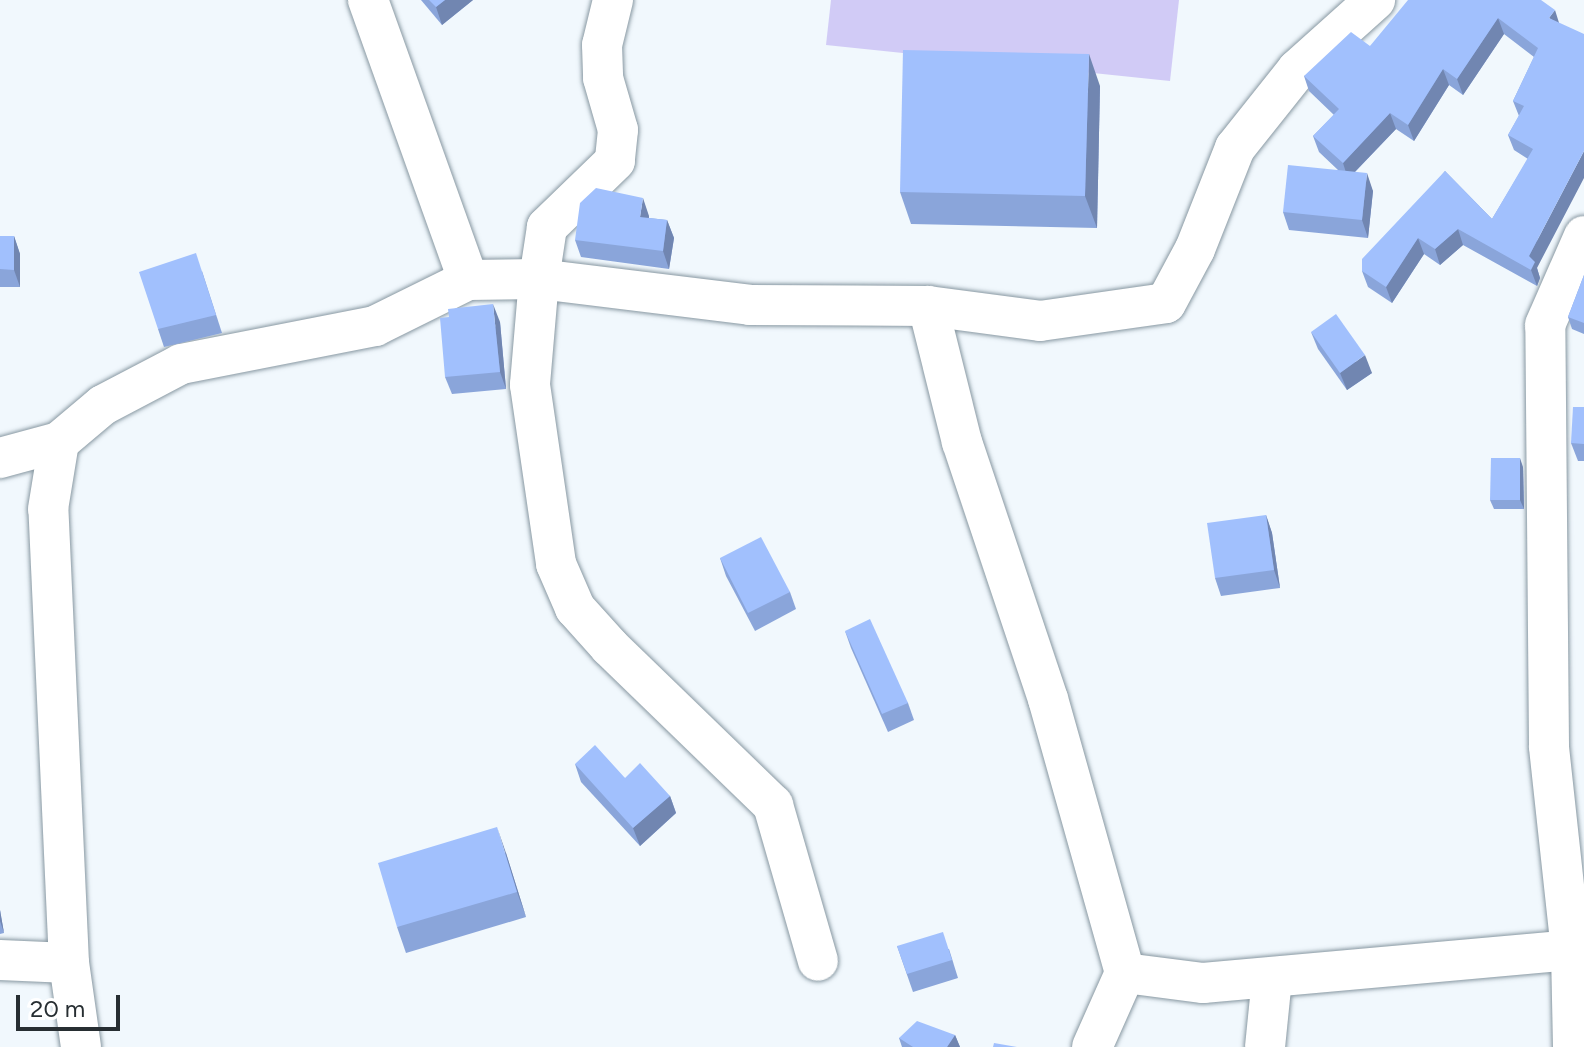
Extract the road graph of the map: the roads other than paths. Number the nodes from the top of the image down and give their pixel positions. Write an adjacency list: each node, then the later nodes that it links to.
1 (368, 0): 6 (street)
2 (613, 0): 5 (street)
3 (1375, 0): 7 (street)
4 (1584, 236): 10 (street)
5 (539, 279): 6 (street); 7 (street); 12 (street)
6 (468, 280): 8 (street)
7 (928, 306): 14 (street)
8 (59, 442): 9 (street); 13 (street)
9 (0, 458)
10 (1571, 950): 15 (street); 19 (street)
11 (0, 960): 13 (street)
12 (818, 961)
13 (69, 963): 16 (street)
14 (1125, 973): 15 (street); 17 (street)
15 (1272, 978): 18 (street)
16 (81, 1047)
17 (1092, 1047)
18 (1265, 1047)
19 (1573, 1047)

